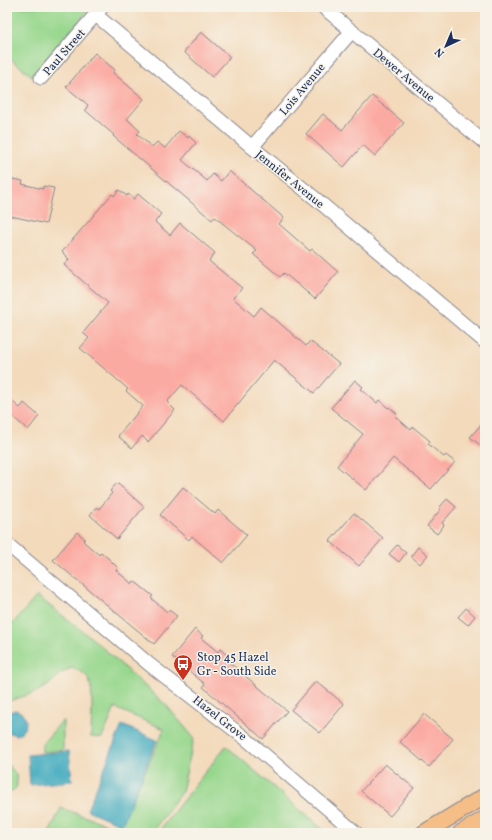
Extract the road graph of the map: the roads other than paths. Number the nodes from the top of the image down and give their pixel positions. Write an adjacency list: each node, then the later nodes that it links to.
1 (323, 7): 3 (street, Dewer Avenue)
2 (99, 11): 4 (street, Paul Street); 6 (street, Jennifer Avenue)
3 (352, 30): 5 (street, Dewer Avenue); 6 (street, Lois Avenue)
4 (42, 78)
5 (485, 143)
6 (252, 147): 7 (street, Jennifer Avenue)
7 (485, 342)
8 (7, 544): 11 (street, Hazel Grove)
9 (485, 796): 12 (main road)
10 (485, 819): 13 (main road)
11 (356, 833)
12 (424, 833)
13 (460, 833)

